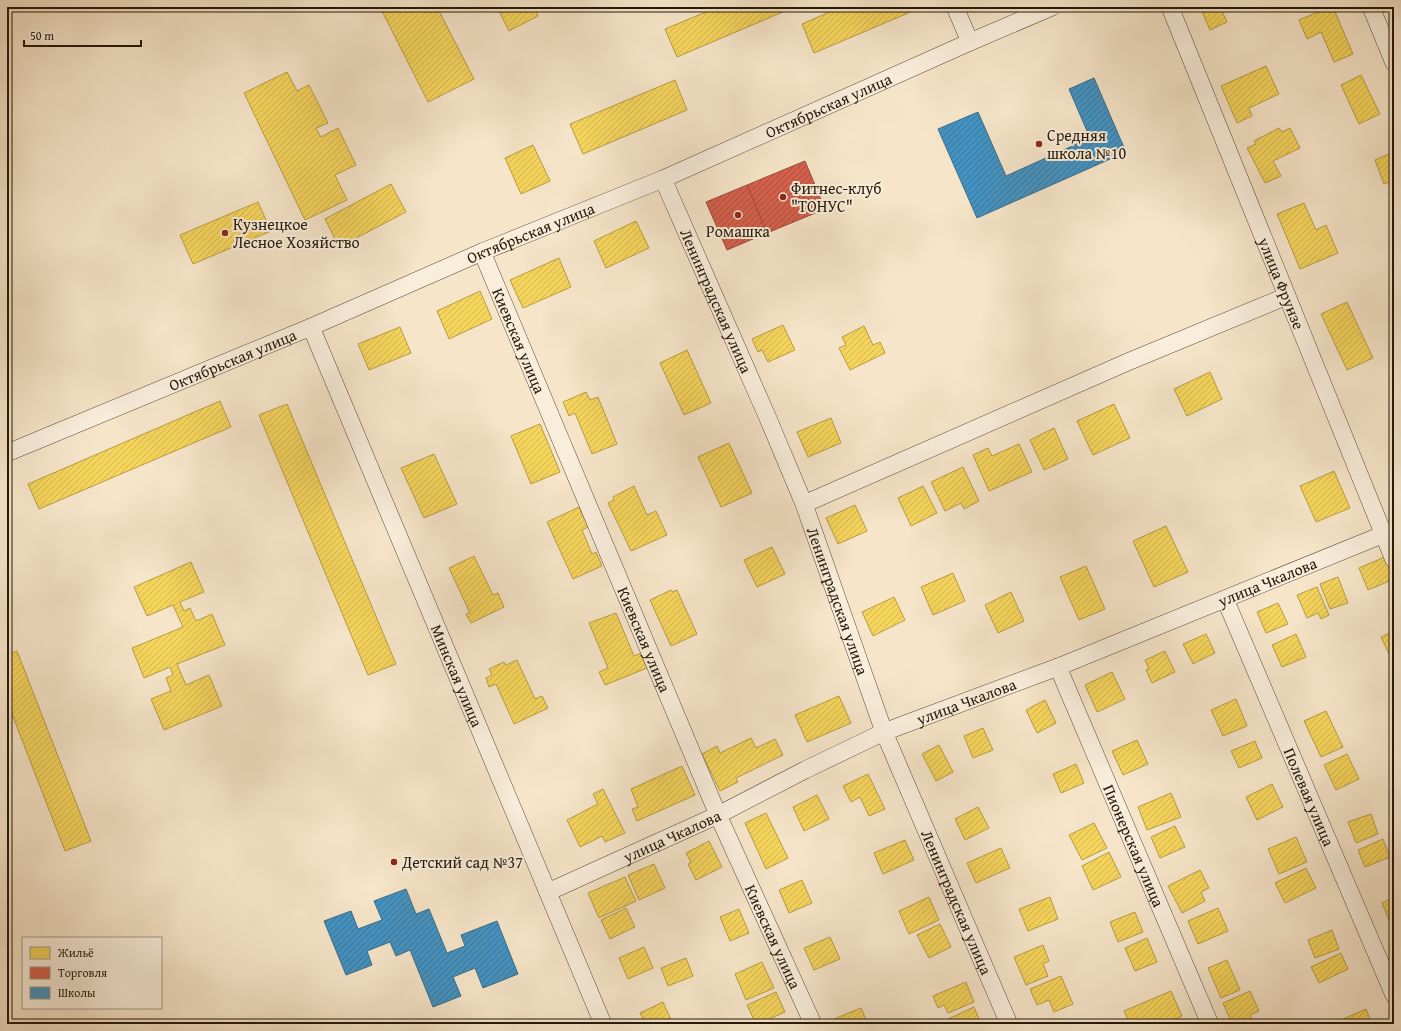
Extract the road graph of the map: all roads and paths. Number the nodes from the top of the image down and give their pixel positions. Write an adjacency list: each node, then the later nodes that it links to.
1 (955, 7): 5 (street)
2 (1052, 7): 5 (street, Октябрьская улица)
3 (1170, 7): 9 (street, улица Фрунзе)
4 (1370, 7): 6 (street)
5 (970, 42): 7 (street, Октябрьская улица)
6 (1394, 63)
7 (663, 179): 8 (street, Октябрьская улица); 12 (street, Ленинградская улица)
8 (482, 252): 10 (street, Октябрьская улица); 18 (street, Киевская улица)
9 (1287, 296): 12 (street); 13 (street, улица Фрунзе)
10 (311, 327): 11 (street, Октябрьская улица); 19 (street, Минская улица)
11 (7, 453)
12 (804, 504): 17 (street, Ленинградская улица)
13 (1389, 533): 14 (street, улица Фрунзе); 15 (street, улица Чкалова)
14 (1394, 560)
15 (1225, 599): 16 (street, улица Чкалова); 20 (street, Полевая улица)
16 (1058, 667): 17 (street, улица Чкалова); 24 (street, Пионерская улица)
17 (884, 732): 18 (street, улица Чкалова); 23 (street, Ленинградская улица)
18 (718, 816): 19 (street, улица Чкалова); 22 (street, Киевская улица)
19 (548, 892): 21 (street, Минская улица)
20 (1394, 995)
21 (603, 1024)
22 (813, 1024)
23 (1009, 1024)
24 (1210, 1024)

